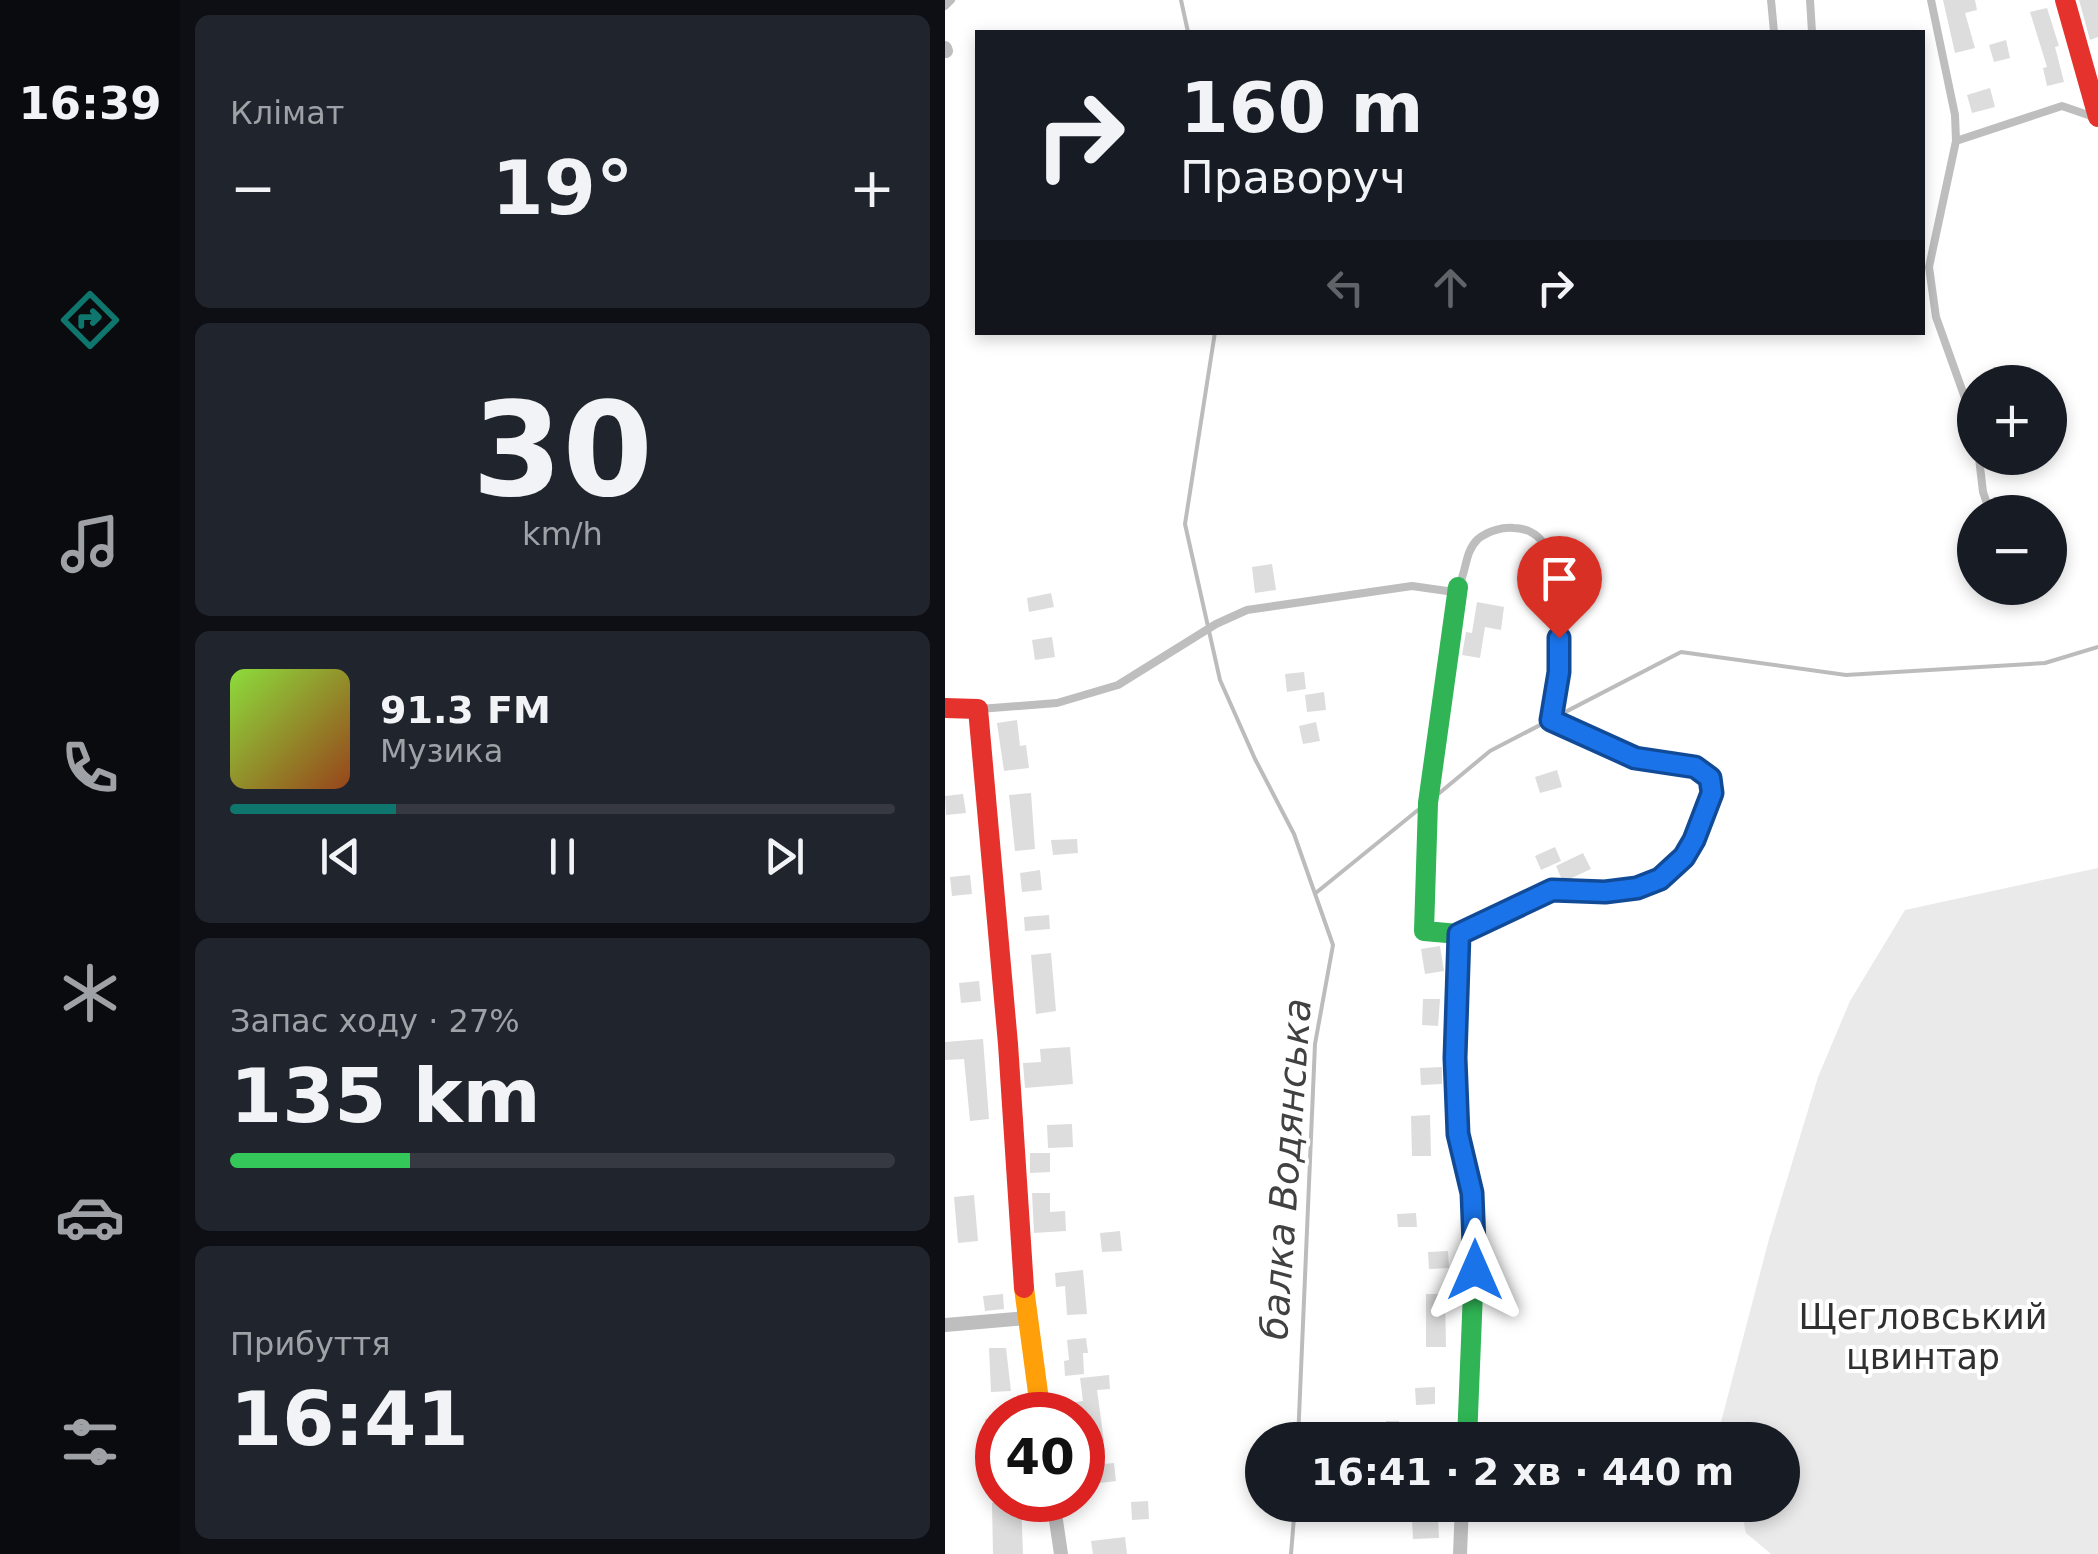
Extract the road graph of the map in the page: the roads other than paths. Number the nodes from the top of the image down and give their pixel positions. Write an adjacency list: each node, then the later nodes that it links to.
1 (951, 0): 6 (lane)
2 (1771, 0): 7 (lane)
3 (1810, 0): 8 (lane)
4 (1931, 0): 12 (lane)
5 (2065, 0): 11 (street)
6 (945, 6)
7 (1774, 30)
8 (1812, 30)
9 (946, 50): 10 (lane)
10 (945, 67)
11 (2098, 117): 12 (lane)
12 (1957, 141): 13 (lane)
13 (1957, 376)
14 (1457, 587): 16 (lane); 17 (street); 17 (lane)
15 (945, 708): 16 (street)
16 (978, 709): 18 (street)
17 (1459, 934): 21 (street)
18 (1026, 1318): 19 (street); 20 (street)
19 (945, 1325)
20 (1037, 1392)
21 (1468, 1422)
22 (1056, 1522): 24 (street)
23 (1462, 1522): 25 (street)
24 (1061, 1554)
25 (1461, 1554)

